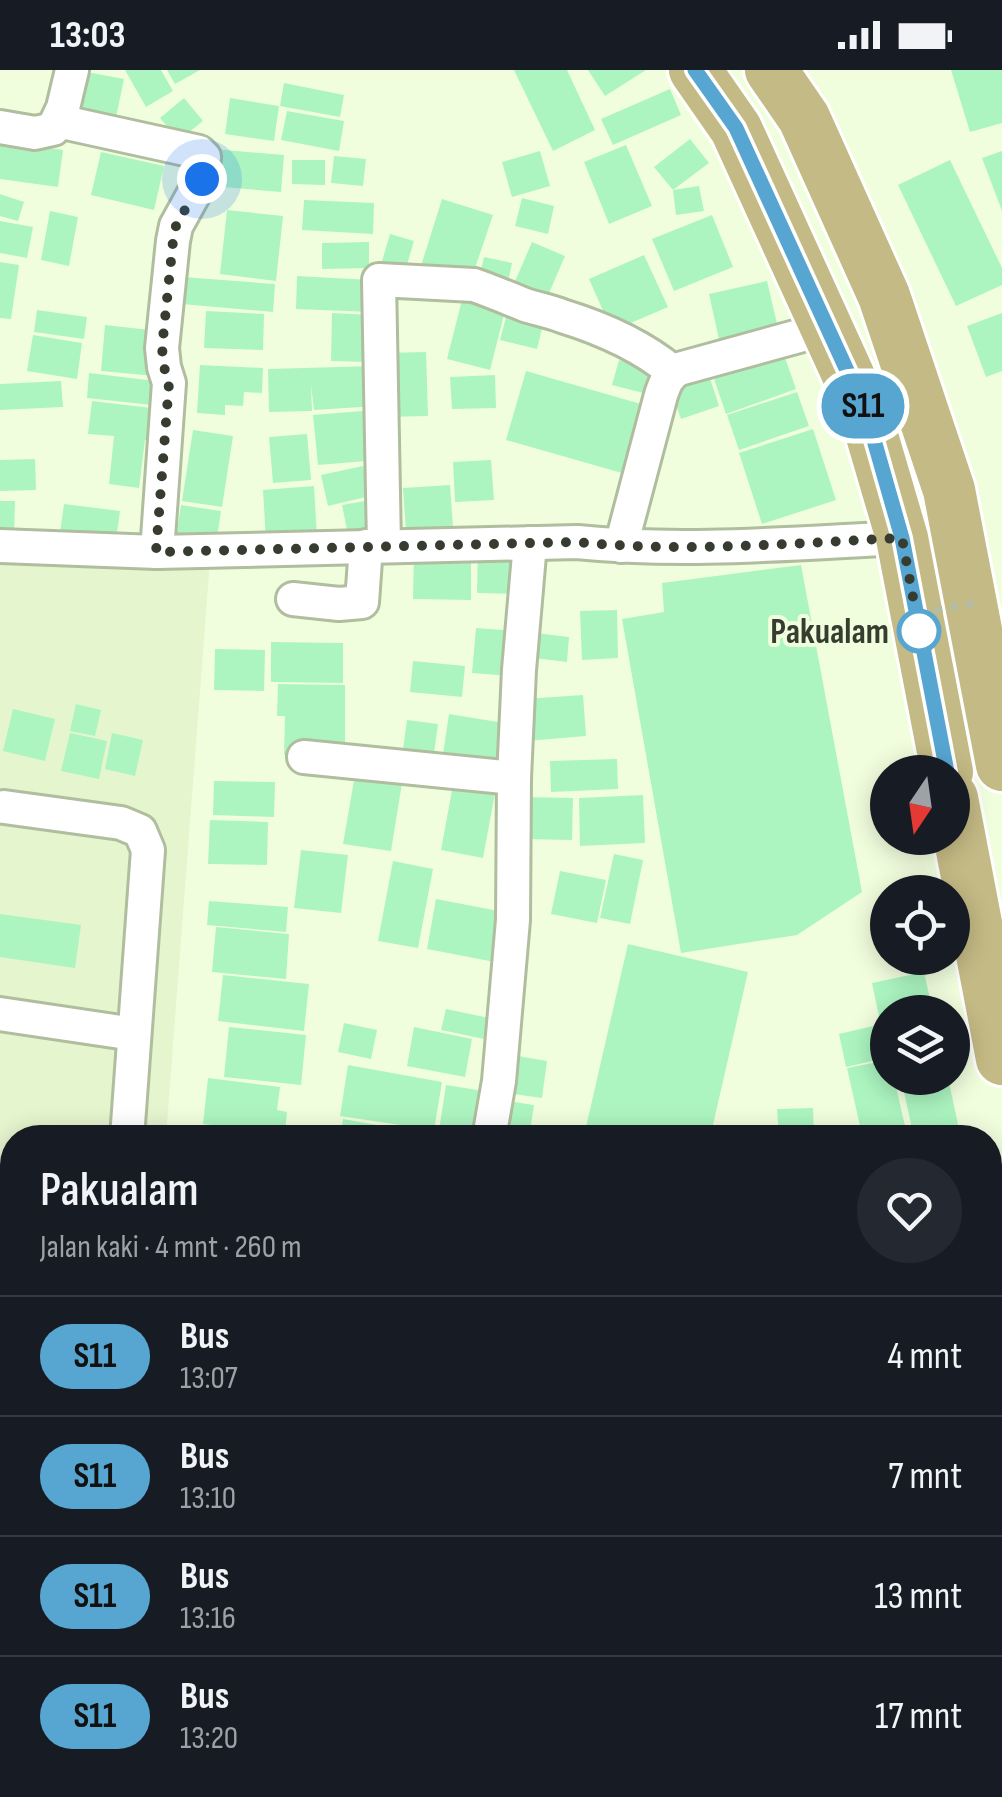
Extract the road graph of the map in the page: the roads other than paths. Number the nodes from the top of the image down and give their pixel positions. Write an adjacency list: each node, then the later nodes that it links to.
1 (72, 70): 4 (street)
2 (696, 70): 6 (main road)
3 (771, 70): 15 (main road)
4 (58, 121): 5 (street); 13 (street)
5 (0, 127)
6 (828, 328): 7 (street); 8 (main road)
7 (673, 372): 11 (street); 12 (street)
8 (902, 538): 12 (street); 16 (main road)
9 (530, 543): 11 (street); 12 (street); 19 (street)
10 (0, 546): 13 (street)
11 (375, 546): 13 (street); 14 (street)
12 (621, 546)
13 (156, 552)
14 (293, 600)
15 (992, 661): 18 (main road)
16 (945, 755)
17 (304, 757): 19 (street)
18 (1002, 765)
19 (514, 778): 26 (street)
20 (4, 808): 23 (street)
21 (963, 855): 24 (main road)
22 (0, 1014): 23 (street)
23 (134, 1034): 25 (street)
24 (1002, 1059)
25 (128, 1125)
26 (491, 1125)

